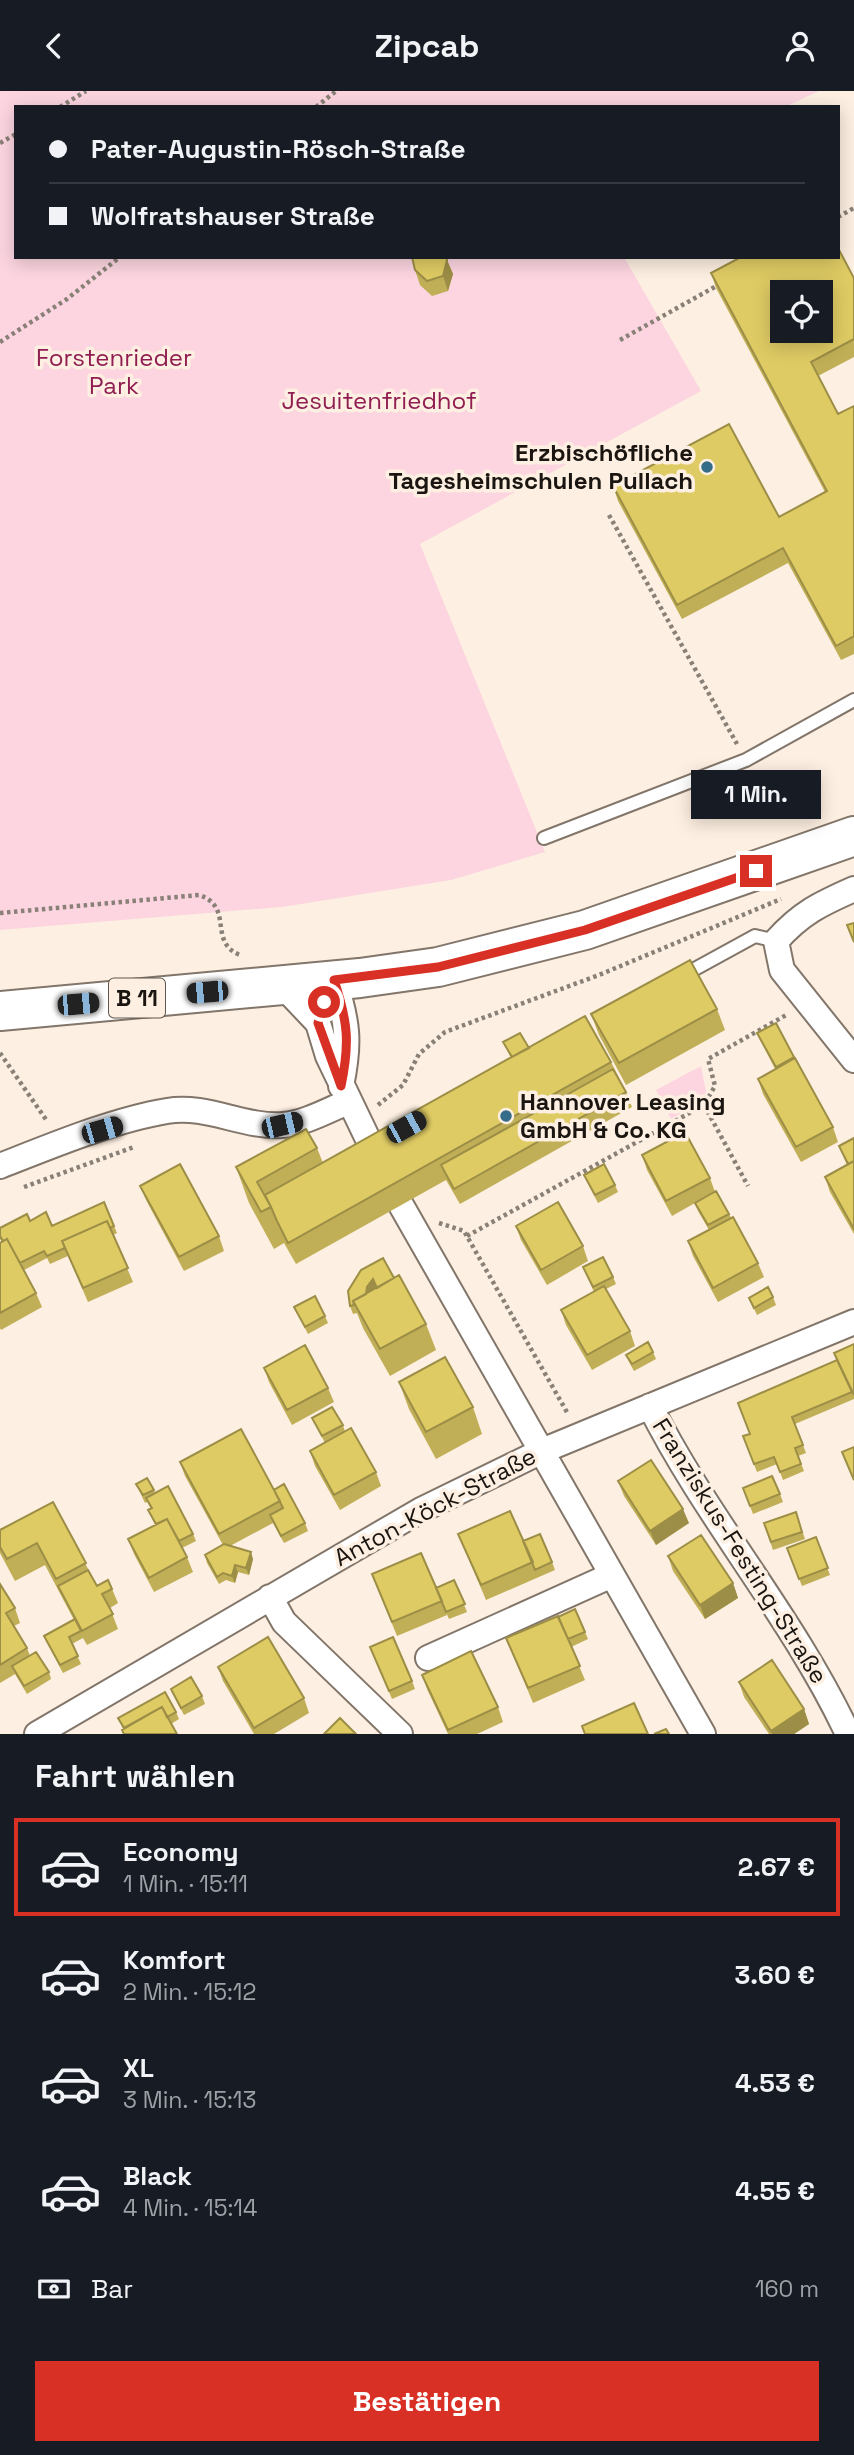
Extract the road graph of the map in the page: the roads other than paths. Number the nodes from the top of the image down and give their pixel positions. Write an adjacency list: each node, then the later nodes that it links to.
1 (854, 700): 3 (lane)
2 (854, 836): 6 (main road, B 11)
3 (544, 838)
4 (854, 889): 5 (street)
5 (776, 941): 7 (lane); 11 (street)
6 (334, 980): 8 (main road, B 11); 10 (street); 12 (street)
7 (673, 981)
8 (281, 984): 9 (main road, B 11); 10 (street)
9 (0, 1011)
10 (318, 1023): 12 (street)
11 (854, 1060)
12 (353, 1100): 13 (street); 14 (street)
13 (377, 1148)
14 (0, 1166)
15 (401, 1205): 18 (street)
16 (854, 1322): 17 (street, Anton-Köck-Straße)
17 (650, 1406): 18 (street, Anton-Köck-Straße); 25 (street, Franziskus-Festing-Straße)
18 (542, 1451): 19 (street); 20 (street, Anton-Köck-Straße)
19 (612, 1575): 21 (street); 24 (street)
20 (270, 1597): 22 (street, Anton-Köck-Straße); 23 (street)
21 (428, 1658)
22 (37, 1734)
23 (400, 1734)
24 (703, 1734)
25 (848, 1734)

